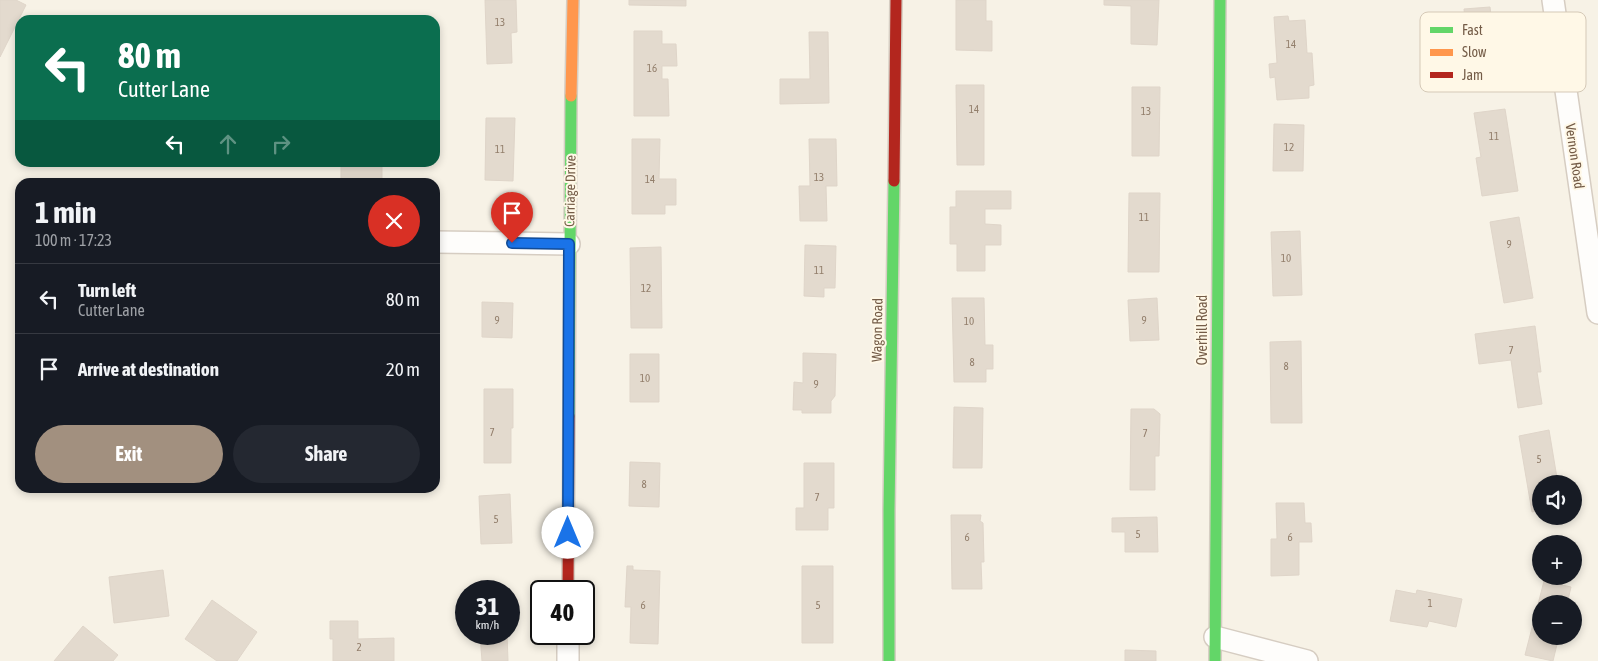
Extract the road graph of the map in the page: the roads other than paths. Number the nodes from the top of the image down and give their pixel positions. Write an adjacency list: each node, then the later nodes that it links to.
1 (573, 0): 6 (street, Carriage Drive)
2 (896, 0): 12 (street, Wagon Road)
3 (1220, 0): 9 (street, Overhill Road)
4 (1566, 92): 7 (street, Vernon Road)
5 (440, 242): 6 (street)
6 (569, 244): 8 (street, Carriage Drive)
7 (1598, 313)
8 (568, 580)
9 (1215, 637): 13 (street, Overhill Road); 14 (street)
10 (568, 645): 11 (street)
11 (568, 661)
12 (889, 661)
13 (1215, 661)
14 (1306, 661)

